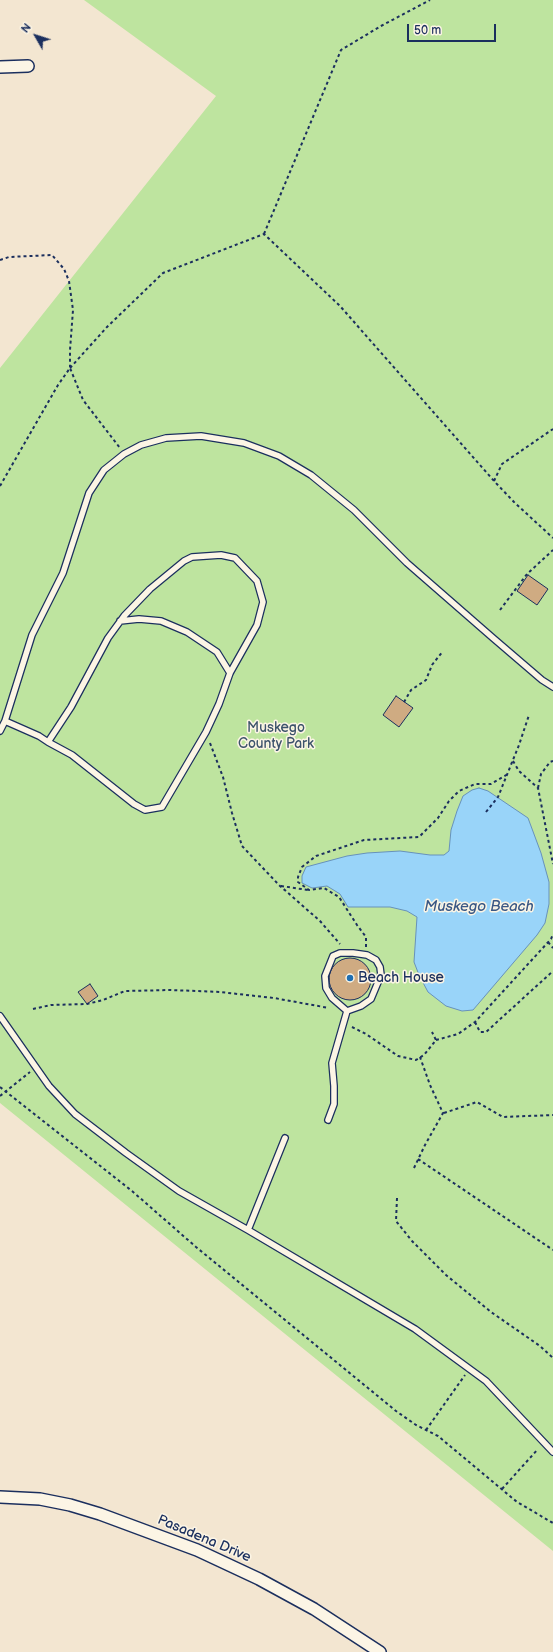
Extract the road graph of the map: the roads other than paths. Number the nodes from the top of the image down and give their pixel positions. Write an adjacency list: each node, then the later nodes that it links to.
1 (28, 66): 2 (street)
2 (0, 67)
3 (120, 621): 4 (lane); 4 (lane); 8 (lane)
4 (230, 673): 8 (lane)
5 (553, 687): 6 (lane)
6 (5, 721): 7 (lane); 8 (lane)
7 (0, 731)
8 (48, 742)
9 (347, 1011): 9 (lane); 11 (lane)
10 (0, 1016): 13 (lane)
11 (328, 1120)
12 (285, 1138): 13 (lane)
13 (248, 1230): 14 (lane)
14 (553, 1452)
15 (0, 1497): 16 (street, Pasadena Drive)
16 (380, 1652)

